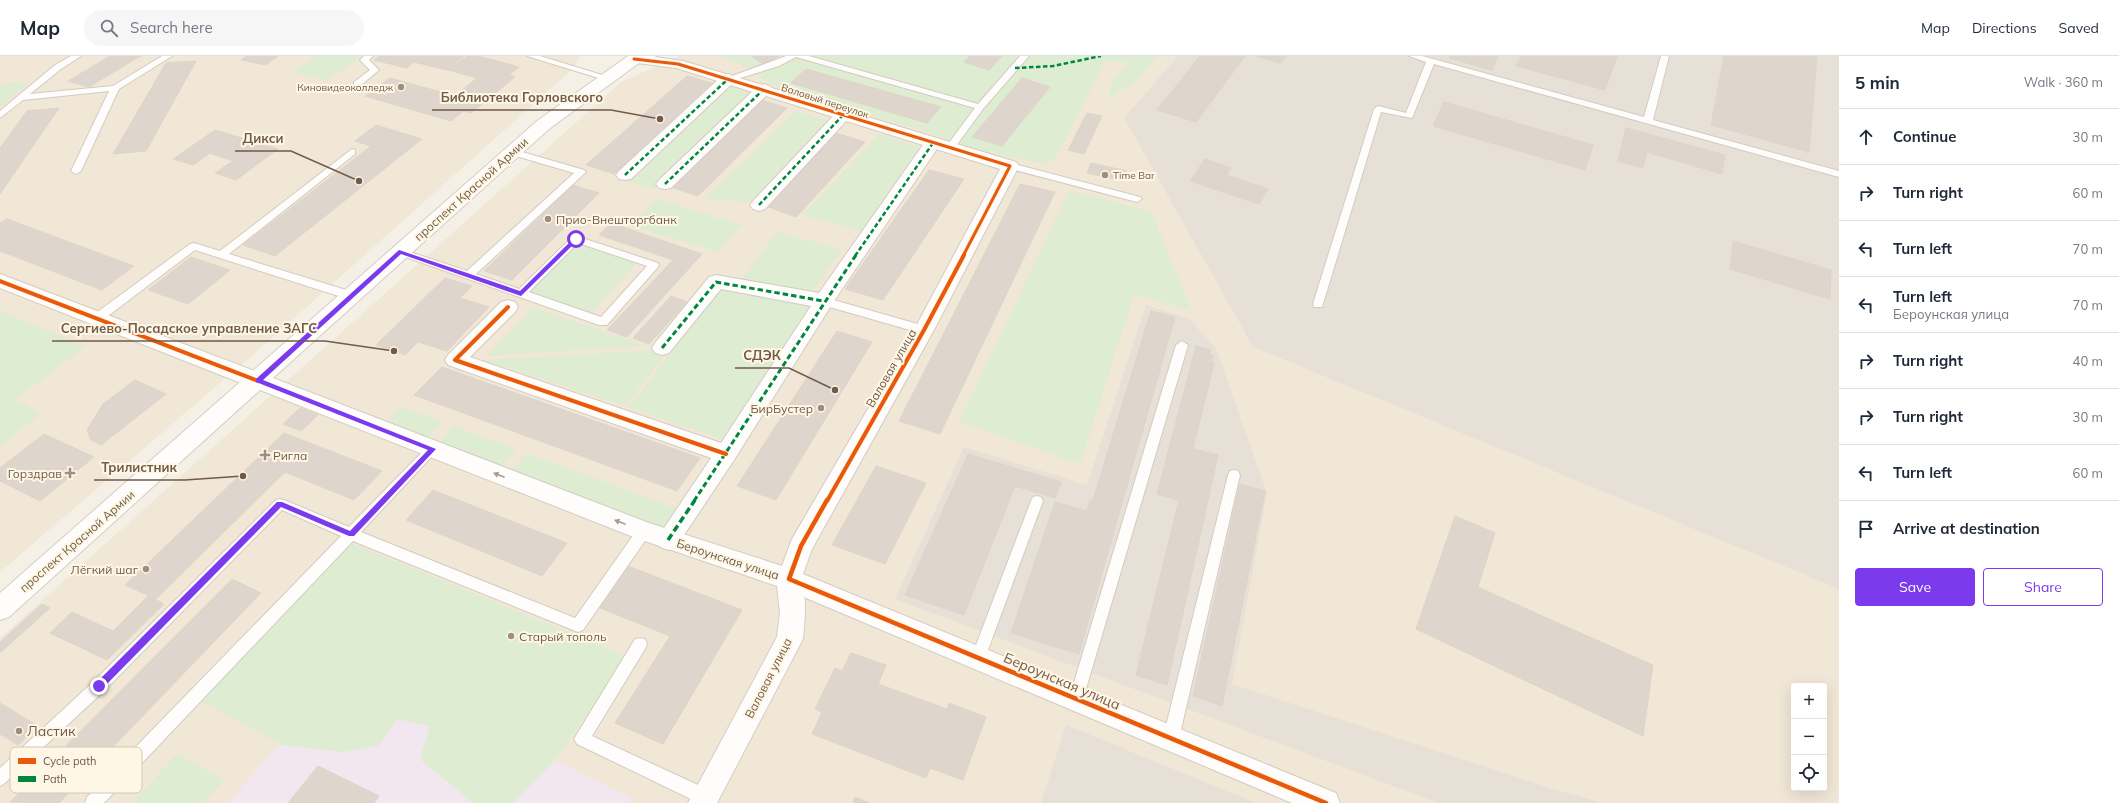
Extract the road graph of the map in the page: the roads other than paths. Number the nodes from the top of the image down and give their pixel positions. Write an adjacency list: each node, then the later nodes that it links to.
1 (77, 56): 17 (lane)
2 (168, 56): 15 (lane)
3 (369, 56): 14 (lane)
4 (531, 56): 12 (lane)
5 (793, 56): 13 (lane)
6 (800, 56): 18 (lane)
7 (1025, 56): 18 (lane)
8 (1413, 56): 11 (lane)
9 (1665, 56): 21 (lane)
10 (638, 57): 12 (street, проспект Красной Армии); 13 (street, Валовый переулок)
11 (1430, 61): 21 (lane); 39 (lane)
12 (608, 78): 24 (street, проспект Красной Армии)
13 (728, 79): 16 (street, Валовый переулок); 28 (street)
14 (357, 84)
15 (115, 88): 17 (lane); 26 (lane)
16 (764, 89): 20 (street, Валовый переулок); 29 (street)
17 (20, 98): 19 (lane)
18 (980, 107): 22 (lane)
19 (0, 115)
20 (843, 115): 22 (street, Валовый переулок); 31 (street)
21 (1648, 121): 27 (lane)
22 (941, 145): 25 (street, Валовый переулок); 38 (street)
23 (352, 152): 33 (lane)
24 (512, 152): 32 (street, проспект Красной Армии); 34 (lane)
25 (1010, 166): 30 (lane); 41 (street, Валовая улица)
26 (76, 171)
27 (1839, 174)
28 (625, 175)
29 (665, 184)
30 (1137, 199)
31 (759, 206)
32 (401, 252): 34 (lane); 36 (street, проспект Красной Армии)
33 (221, 255): 36 (lane); 40 (lane)
34 (469, 276): 37 (lane)
35 (0, 282): 40 (street, Бероунская улица)
36 (352, 296): 44 (street, проспект Красной Армии)
37 (515, 300): 37 (lane); 46 (street)
38 (823, 301): 41 (lane); 43 (street); 46 (street)
39 (1318, 304)
40 (96, 319): 44 (street, Бероунская улица)
41 (924, 330): 52 (street, Валовая улица)
42 (1182, 345): 56 (lane)
43 (662, 348)
44 (258, 381): 45 (street, Бероунская улица); 53 (street, проспект Красной Армии)
45 (432, 449): 49 (street, Бероунская улица, one-way to 45); 50 (lane)
46 (726, 454): 51 (street)
47 (1234, 475): 57 (lane)
48 (1037, 501): 55 (lane)
49 (644, 531): 50 (lane); 51 (street, Бероунская улица)
50 (352, 534): 58 (lane); 59 (lane)
51 (668, 540): 52 (street, Бероунская улица)
52 (789, 579): 55 (street, Бероунская улица); 63 (street, Валовая улица)
53 (0, 609)
54 (640, 644): 63 (lane)
55 (978, 658): 56 (street, Бероунская улица)
56 (1076, 699): 57 (street, Бероунская улица)
57 (1171, 738): 65 (street, Бероунская улица)
58 (33, 747)
59 (142, 753)
60 (10, 769): 61 (lane)
61 (0, 778)
62 (103, 793): 64 (lane)
63 (704, 800)
64 (93, 803)
65 (1326, 803)

